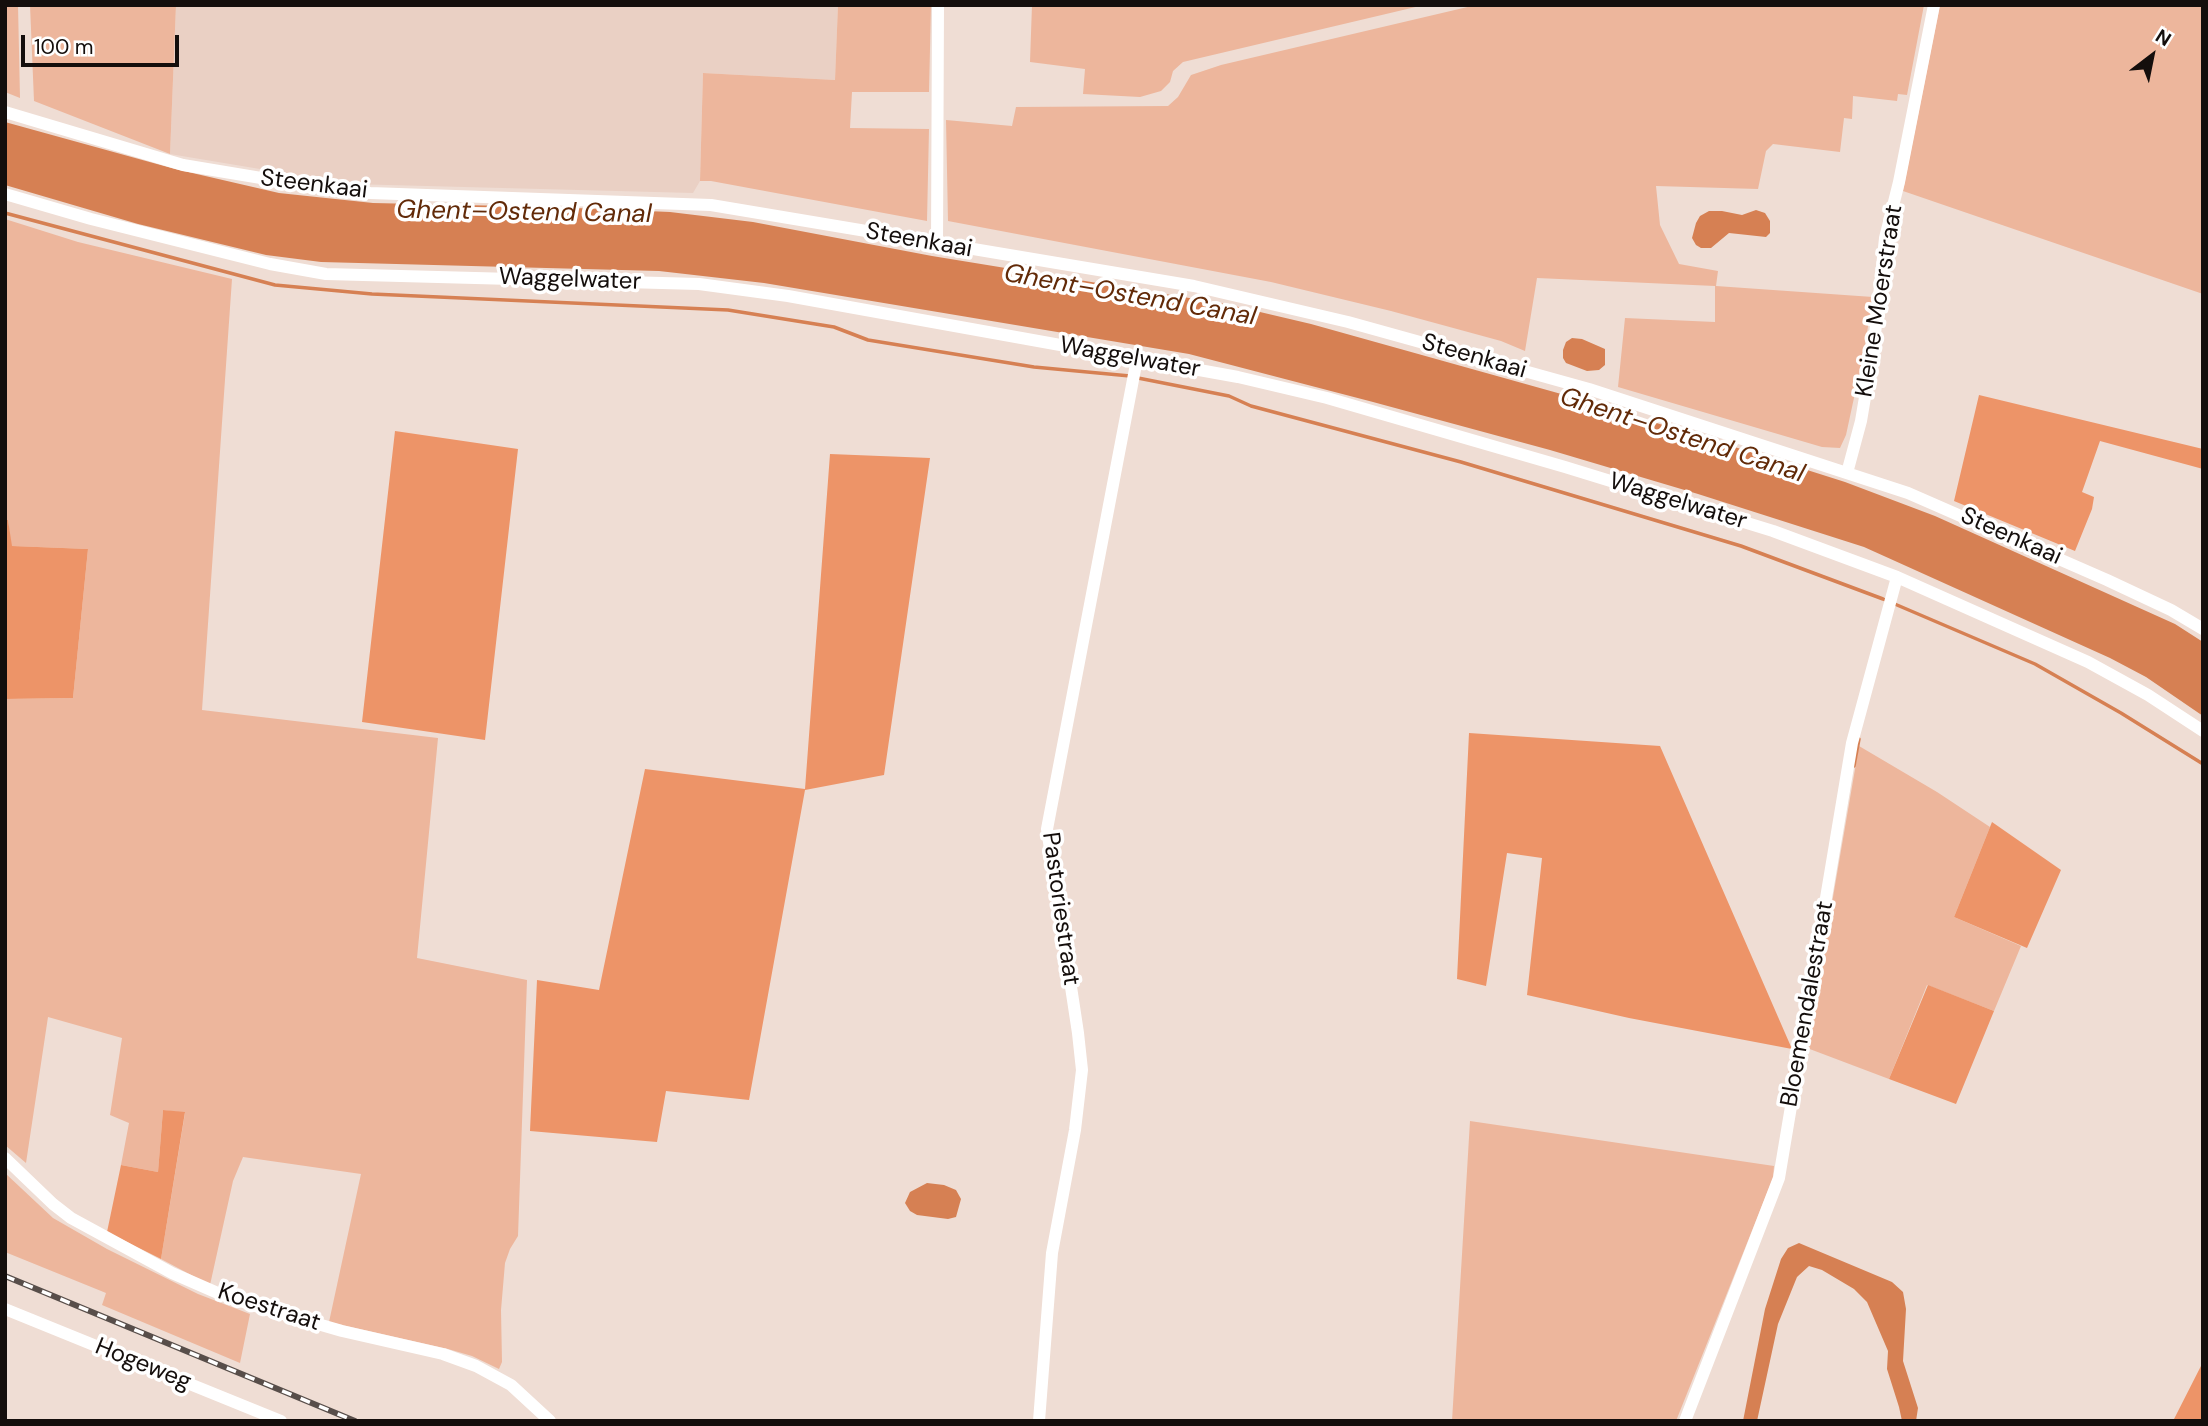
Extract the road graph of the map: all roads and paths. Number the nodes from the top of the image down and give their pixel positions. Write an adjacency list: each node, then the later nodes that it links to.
1 (938, 5): 5 (street)
2 (1934, 5): 7 (street, Kleine Moerstraat)
3 (5, 112): 5 (street, Steenkaai)
4 (5, 194): 6 (street, Waggelwater)
5 (937, 244): 7 (street, Steenkaai)
6 (1134, 371): 8 (street, Waggelwater); 15 (street, Pastoriestraat)
7 (1847, 472): 9 (street, Steenkaai)
8 (1897, 577): 10 (street, Waggelwater); 16 (street, Bloemendalestraat)
9 (2203, 629)
10 (2203, 731)
11 (5, 1158): 14 (street, Koestraat)
12 (5, 1309): 13 (street, Hogeweg)
13 (281, 1421)
14 (550, 1421)
15 (1039, 1421)
16 (1685, 1421)

